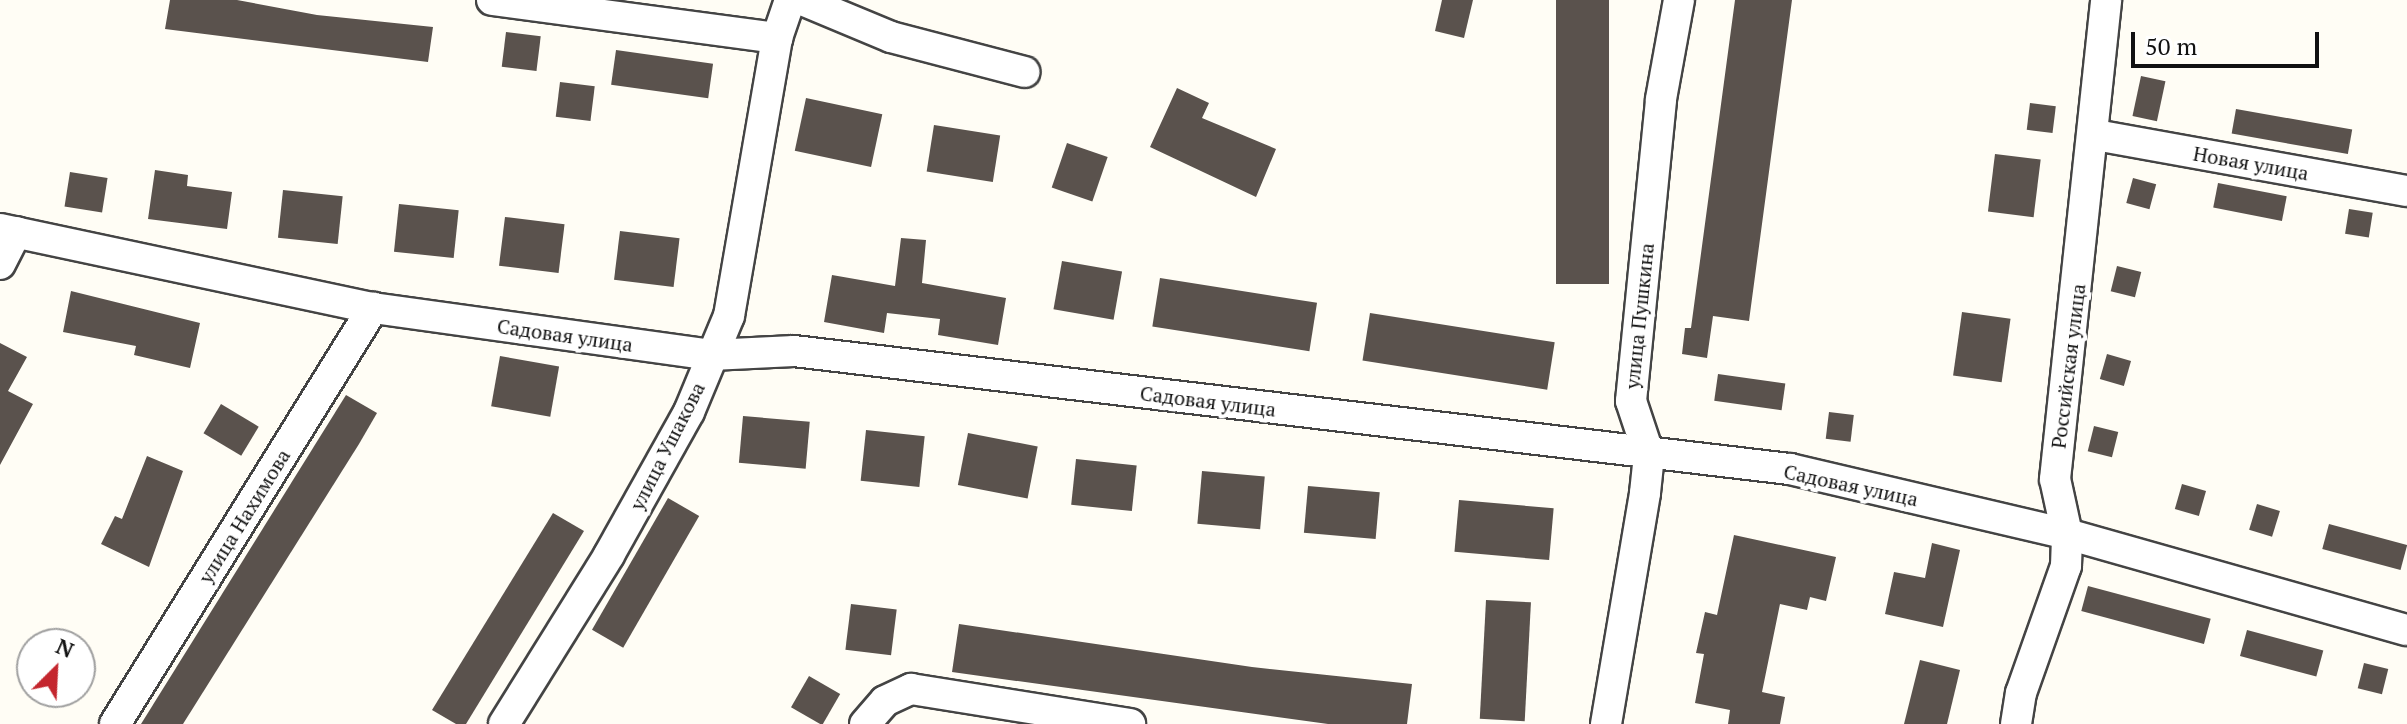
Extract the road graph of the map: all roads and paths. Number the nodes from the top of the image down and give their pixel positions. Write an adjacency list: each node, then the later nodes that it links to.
1 (492, 0): 6 (street)
2 (790, 0): 6 (street, улица Ушакова)
3 (802, 0): 7 (street)
4 (1679, 0): 14 (street, улица Пушкина)
5 (2106, 0): 8 (street, Российская улица)
6 (777, 38): 13 (street, улица Ушакова)
7 (1024, 72)
8 (2095, 135): 9 (street, Новая улица); 15 (street, Российская улица)
9 (2407, 191)
10 (8, 230): 11 (street); 12 (street, Садовая улица)
11 (0, 264)
12 (373, 308): 13 (street, Садовая улица); 17 (street, улица Нахимова)
13 (711, 355): 14 (street, Садовая улица); 18 (street, улица Ушакова)
14 (1649, 455): 15 (street, Садовая улица); 21 (street, улица Пушкина)
15 (2067, 534): 16 (street, Садовая улица); 22 (street, Российская улица)
16 (2407, 630)
17 (115, 724)
18 (504, 724)
19 (865, 724): 20 (street)
20 (1130, 724)
21 (1606, 724)
22 (2016, 724)

